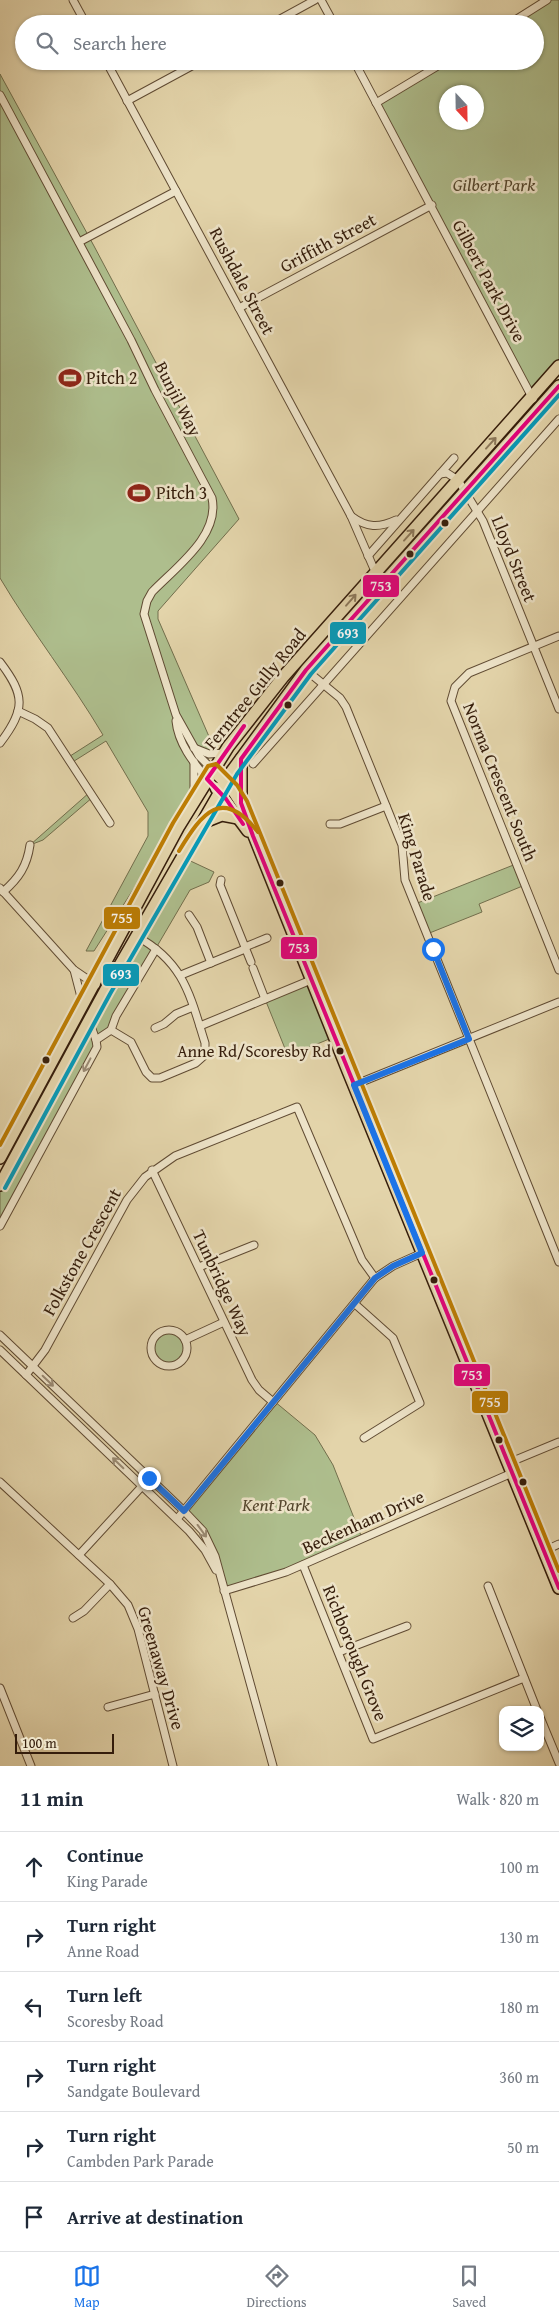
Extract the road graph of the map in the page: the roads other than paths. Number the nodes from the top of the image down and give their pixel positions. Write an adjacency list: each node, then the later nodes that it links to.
1 (73, 0): 5 (street)
2 (315, 0): 6 (street)
3 (321, 0): 7 (street)
4 (547, 0): 8 (street)
5 (81, 15)
6 (288, 15)
7 (329, 15)
8 (524, 15)
9 (111, 70): 14 (street, Rushdale Street)
10 (185, 70): 14 (street)
11 (359, 70): 15 (street, Gilbert Park Drive)
12 (431, 70): 15 (street)
13 (0, 95): 18 (street, Bunjil Way)
14 (128, 101): 16 (street, Rushdale Street)
15 (376, 103): 17 (street, Gilbert Park Drive)
16 (176, 191): 18 (street); 19 (street, Rushdale Street)
17 (432, 205): 19 (street, Griffith Street); 22 (street, Gilbert Park Drive)
18 (79, 242): 41 (street, Bunjil Way)
19 (239, 308): 29 (street, Rushdale Street)
20 (559, 366): 22 (main road, Ferntree Gully Road)
21 (559, 386): 23 (main road, Ferntree Gully Road)
22 (532, 397): 23 (street, Gilbert Park Drive); 27 (main road, Ferntree Gully Road, one-way to 22)
23 (542, 406): 27 (main road, Ferntree Gully Road)
24 (559, 419): 28 (street)
25 (454, 458): 26 (street)
26 (440, 474): 27 (street); 30 (street)
27 (462, 485): 28 (street, Lloyd Street); 32 (main road, Ferntree Gully Road, one-way to 27); 33 (main road, Ferntree Gully Road)
28 (477, 510): 35 (street, Lloyd Street); 38 (street)
29 (351, 516): 30 (street); 31 (street, Rushdale Street)
30 (400, 518): 31 (street)
31 (368, 556): 32 (street, Rushdale Street)
32 (377, 571): 33 (street, Rushdale Street); 44 (main road, Ferntree Gully Road, one-way to 32)
33 (386, 580): 37 (main road, Ferntree Gully Road)
34 (559, 636): 35 (street, Norma Crescent South)
35 (534, 646): 39 (street, Lloyd Street); 68 (street, Norma Crescent South)
36 (0, 662): 40 (street)
37 (306, 670): 38 (street, King Parade); 45 (main road, Ferntree Gully Road)
38 (323, 684): 47 (street); 52 (street, King Parade)
39 (559, 709)
40 (18, 711): 42 (street); 54 (street)
41 (176, 715): 43 (street, Bunjil Way); 46 (street, Bunjil Way)
42 (0, 743)
43 (194, 748): 44 (street); 48 (street, Bunjil Way)
44 (224, 753): 48 (main road, Ferntree Gully Road)
45 (241, 759): 49 (main road, Ferntree Gully Road); 51 (main road)
46 (194, 762): 48 (street, Bunjil Way); 50 (street)
47 (253, 764)
48 (210, 775): 49 (main road); 50 (main road, Ferntree Gully Road)
49 (222, 787): 51 (main road); 53 (main road); 55 (main road, Ferntree Gully Road)
50 (194, 801): 71 (main road, Ferntree Gully Road)
51 (241, 803): 57 (main road)
52 (386, 806): 56 (street); 81 (street, King Parade)
53 (238, 818): 55 (main road); 57 (main road)
54 (110, 823)
55 (202, 823): 62 (main road, Ferntree Gully Road)
56 (330, 824)
57 (253, 836): 70 (main road)
58 (30, 845): 60 (street)
59 (222, 880): 64 (street)
60 (2, 890): 67 (street)
61 (189, 915): 66 (street)
62 (136, 936): 65 (street); 72 (main road, Ferntree Gully Road)
63 (267, 938): 64 (street)
64 (245, 948): 66 (street); 73 (street)
65 (156, 949): 69 (street); 80 (street)
66 (211, 963): 69 (street)
67 (74, 970): 71 (street); 75 (street)
68 (559, 970)
69 (182, 975): 76 (street)
70 (311, 980): 73 (street); 83 (main road)
71 (94, 984): 72 (street); 75 (main road, Ferntree Gully Road)
72 (105, 991): 77 (main road, Ferntree Gully Road)
73 (265, 999): 78 (street)
74 (559, 1002): 81 (street)
75 (83, 1004): 84 (main road, Ferntree Gully Road)
76 (193, 1007): 78 (street); 79 (street)
77 (89, 1021): 82 (street); 86 (main road, Ferntree Gully Road)
78 (200, 1026): 80 (street)
79 (155, 1028)
80 (112, 1030): 82 (street)
81 (469, 1039): 83 (street); 90 (street, King Parade)
82 (96, 1040): 87 (street, one-way to 87)
83 (354, 1085): 89 (main road)
84 (0, 1158)
85 (152, 1170): 91 (street, Tunbridge Way); 92 (street, Folkstone Crescent); 98 (street, Folkstone Crescent)
86 (0, 1185)
87 (0, 1226)
88 (254, 1244): 91 (street)
89 (422, 1253): 92 (street); 103 (main road)
90 (559, 1262)
91 (199, 1267): 94 (street, Tunbridge Way)
92 (375, 1278): 93 (street)
93 (355, 1304): 100 (street); 101 (street)
94 (224, 1322): 96 (street); 100 (street, Tunbridge Way)
95 (0, 1335): 98 (street)
96 (185, 1340): 96 (street)
97 (0, 1350): 99 (street)
98 (33, 1367): 99 (street, Folkstone Crescent); 104 (street, one-way to 104)
99 (26, 1375): 106 (street, one-way to 99)
100 (273, 1402): 107 (street)
101 (364, 1438)
102 (559, 1442): 103 (street, Beckenham Drive)
103 (510, 1468): 110 (main road); 112 (street, Beckenham Drive)
104 (149, 1478): 106 (street); 107 (street)
105 (0, 1482): 111 (street, Greenaway Drive)
106 (142, 1486): 108 (street); 111 (street)
107 (184, 1511): 108 (street); 113 (street, one-way to 113)
108 (177, 1519): 113 (street)
109 (559, 1544): 110 (street)
110 (544, 1551): 116 (main road)
111 (79, 1555): 114 (street, Greenaway Drive)
112 (303, 1565): 117 (street, Beckenham Drive); 120 (street, Richborough Grove)
113 (220, 1577): 117 (street)
114 (110, 1584): 118 (street); 123 (street, Greenaway Drive)
115 (488, 1586): 121 (street)
116 (559, 1588)
117 (224, 1590): 130 (street)
118 (73, 1618)
119 (407, 1626): 120 (street)
120 (339, 1652): 121 (street, Richborough Grove)
121 (524, 1678): 124 (street)
122 (0, 1688): 128 (street)
123 (154, 1694): 125 (street); 129 (street, Greenaway Drive)
124 (536, 1706)
125 (108, 1707)
126 (544, 1726): 127 (street)
127 (559, 1763)
128 (31, 1766)
129 (173, 1766)
130 (273, 1766)

